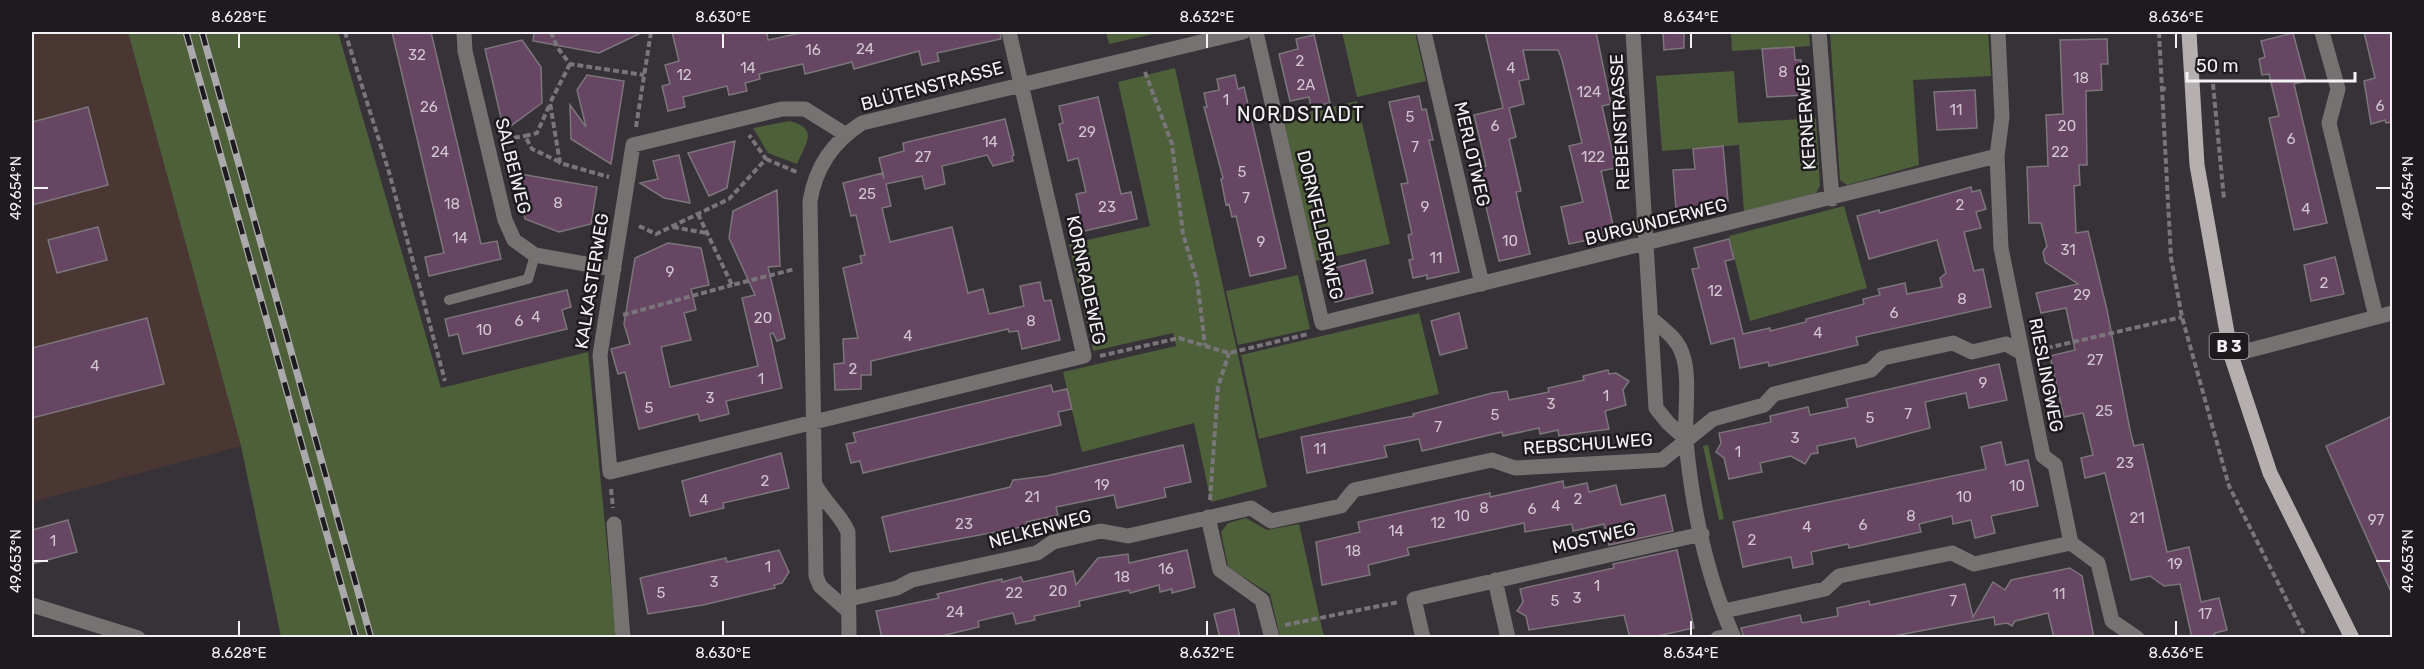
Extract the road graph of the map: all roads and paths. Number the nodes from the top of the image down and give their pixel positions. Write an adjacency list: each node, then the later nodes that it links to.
1 (345, 32): 55 (path)
2 (464, 32): 38 (street, SALBEIWEG)
3 (551, 32): 16 (path)
4 (651, 32): 17 (path)
5 (1009, 32): 19 (street)
6 (1244, 32): 15 (street, BLÜTENSTRASSE)
7 (1256, 32): 49 (street, DORNFELDERWEG)
8 (1424, 32): 41 (street, MERLOTWEG)
9 (1634, 32): 37 (street, REBENSTRASSE)
10 (1819, 32): 31 (street, KERNERWEG)
11 (1998, 32): 26 (street, RIESLINGWEG)
12 (2159, 32): 20 (path)
13 (2189, 32): 53 (main road, B 3)
14 (2322, 32): 46 (street)
15 (1141, 57): 19 (street, BLÜTENSTRASSE); 50 (path)
16 (570, 64): 17 (path); 22 (path)
17 (644, 75): 25 (path)
18 (2212, 78): 32 (path)
19 (1022, 83): 24 (street, BLÜTENSTRASSE); 56 (street, KORNRADEWEG)
20 (2160, 88): 21 (path); 45 (path)
21 (2169, 88)
22 (550, 104): 28 (path); 28 (path)
23 (738, 120): 24 (street); 25 (street); 27 (path)
24 (845, 134): 29 (street, BLÜTENSTRASSE)
25 (633, 145): 30 (street, KALKASTERWEG)
26 (1997, 156): 31 (street, BURGUNDERWEG); 52 (street, RIESLINGWEG)
27 (766, 159): 29 (path); 33 (path)
28 (560, 163): 30 (path)
29 (814, 179): 39 (street, BLÜTENSTRASSE)
30 (627, 182): 34 (street, KALKASTERWEG)
31 (1832, 199): 37 (street, BURGUNDERWEG)
32 (2225, 206)
33 (698, 214): 35 (path); 36 (path)
34 (622, 218): 35 (path); 40 (street, KALKASTERWEG)
35 (672, 226): 36 (path)
36 (707, 233): 42 (path)
37 (1647, 244): 41 (street, BURGUNDERWEG); 48 (street, REBENSTRASSE)
38 (535, 255): 40 (street, SALBEIWEG); 43 (lane)
39 (811, 265): 42 (path); 56 (street, BLÜTENSTRASSE)
40 (614, 269): 47 (street, KALKASTERWEG)
41 (1482, 284): 49 (street, BURGUNDERWEG)
42 (732, 285): 47 (path)
43 (449, 300)
44 (2392, 313): 46 (street)
45 (2182, 317): 52 (path); 78 (path)
46 (2376, 317): 53 (street)
47 (606, 319): 58 (street, KALKASTERWEG)
48 (1652, 319): 57 (street); 57 (street, REBENSTRASSE)
49 (1322, 323): 51 (path)
50 (1205, 345): 51 (path); 54 (path)
51 (1229, 353): 61 (path)
52 (2022, 353): 57 (street, REBSCHULWEG); 64 (street, RIESLINGWEG)
53 (2231, 355): 79 (main road, B 3)
54 (1095, 357)
55 (445, 381)
56 (815, 420): 58 (street); 59 (street, BLÜTENSTRASSE)
57 (1686, 439): 60 (street, REBSCHULWEG); 63 (street)
58 (610, 472): 62 (path)
59 (815, 485): 68 (street); 68 (street, BLÜTENSTRASSE)
60 (1251, 508): 61 (street, NELKENWEG)
61 (1208, 518): 68 (street, NELKENWEG); 70 (street)
62 (614, 524): 73 (street)
63 (1702, 534): 65 (street, MOSTWEG); 69 (street)
64 (2071, 543): 69 (street); 77 (street)
65 (1495, 580): 66 (street, MOSTWEG); 76 (street)
66 (1414, 599): 70 (path); 75 (street)
67 (32, 605): 72 (street)
68 (848, 605): 74 (street)
69 (1724, 611): 71 (street)
70 (1271, 633)
71 (1728, 636)
72 (138, 638)
73 (623, 638)
74 (849, 638)
75 (1423, 638)
76 (1508, 638)
77 (2137, 638)
78 (2306, 638)
79 (2352, 638)

